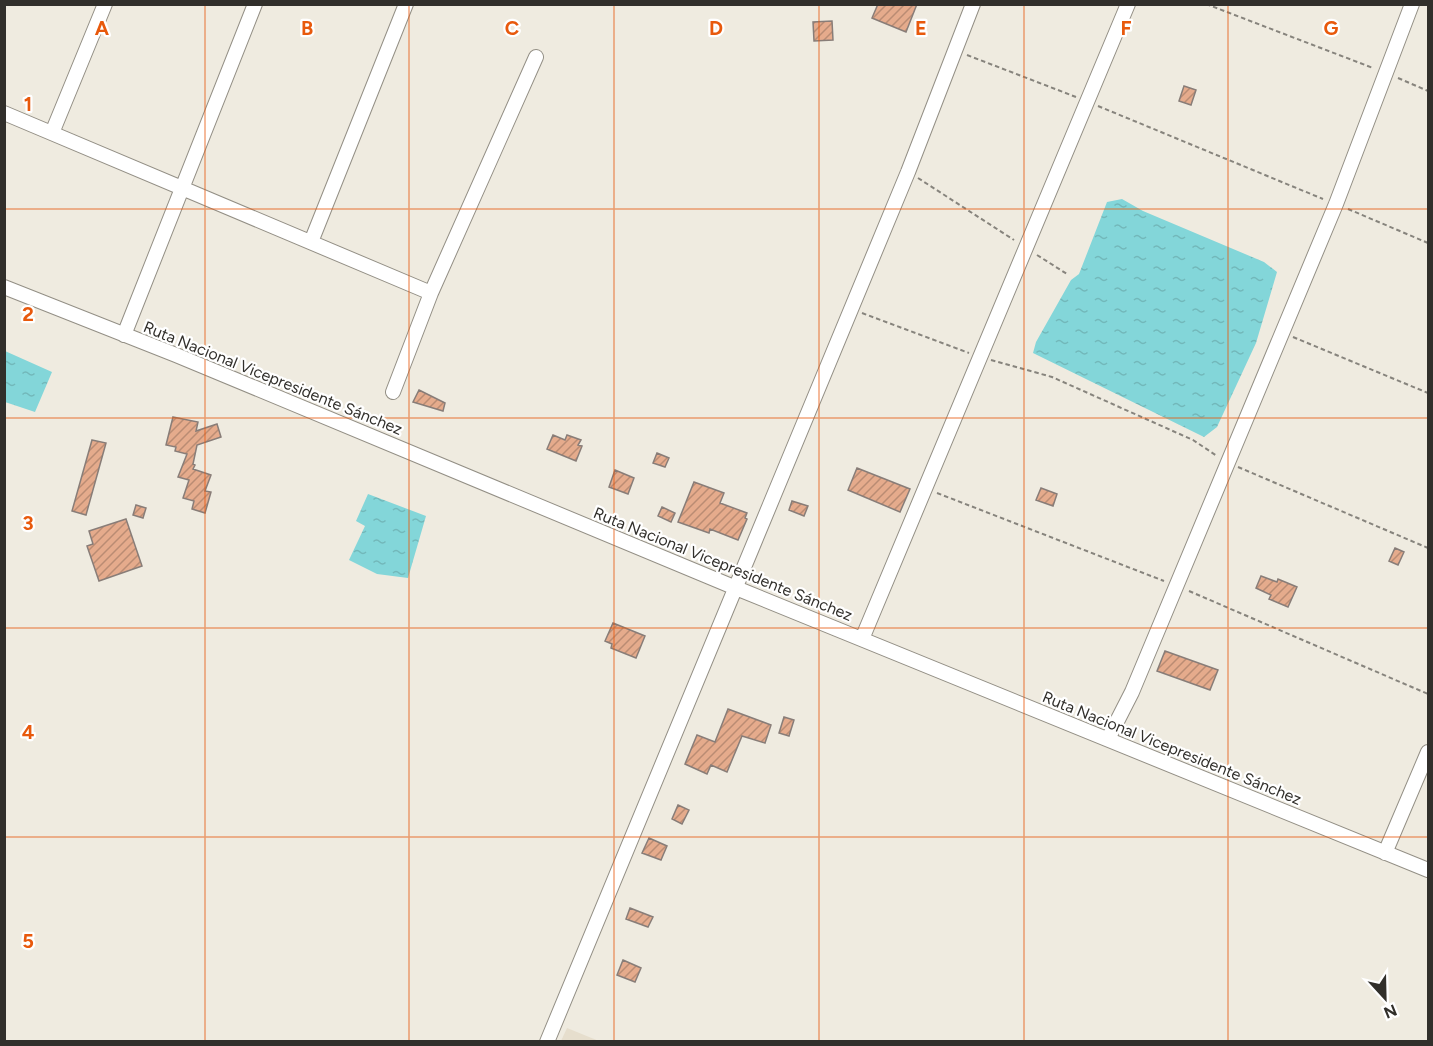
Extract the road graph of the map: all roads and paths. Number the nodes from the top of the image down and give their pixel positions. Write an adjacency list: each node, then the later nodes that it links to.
1 (105, 4): 14 (street)
2 (255, 4): 16 (street)
3 (406, 4): 18 (street)
4 (973, 4): 8 (street)
5 (1128, 4): 12 (street)
6 (1206, 4): 10 (path)
7 (1412, 4): 10 (street)
8 (955, 51): 12 (path); 15 (street)
9 (536, 57): 23 (street)
10 (1386, 73): 11 (path); 17 (street)
11 (1428, 91)
12 (1088, 102): 17 (path); 20 (street)
13 (4, 113): 14 (street)
14 (52, 133): 16 (street)
15 (908, 172): 20 (path); 24 (street)
16 (182, 188): 18 (street); 26 (street)
17 (1336, 204): 19 (path); 25 (street)
18 (311, 242): 23 (street)
19 (1428, 243)
20 (1026, 248): 21 (path); 27 (street)
21 (1067, 274)
22 (4, 287): 26 (street, Ruta Nacional Vicepresidente Sánchez)
23 (431, 293): 28 (street)
24 (851, 309): 27 (path); 32 (street)
25 (1282, 333): 29 (path); 30 (street)
26 (124, 334): 32 (street, Ruta Nacional Vicepresidente Sánchez)
27 (981, 358): 30 (path); 33 (street)
28 (393, 392)
29 (1428, 393)
30 (1228, 463): 31 (path); 34 (street)
31 (1428, 548)
32 (736, 588): 33 (street, Ruta Nacional Vicepresidente Sánchez); 38 (street)
33 (862, 639): 34 (street, Ruta Nacional Vicepresidente Sánchez)
34 (1108, 739): 36 (street, Ruta Nacional Vicepresidente Sánchez)
35 (1428, 752): 36 (street)
36 (1385, 853): 37 (street, Ruta Nacional Vicepresidente Sánchez)
37 (1428, 870)
38 (547, 1041)

